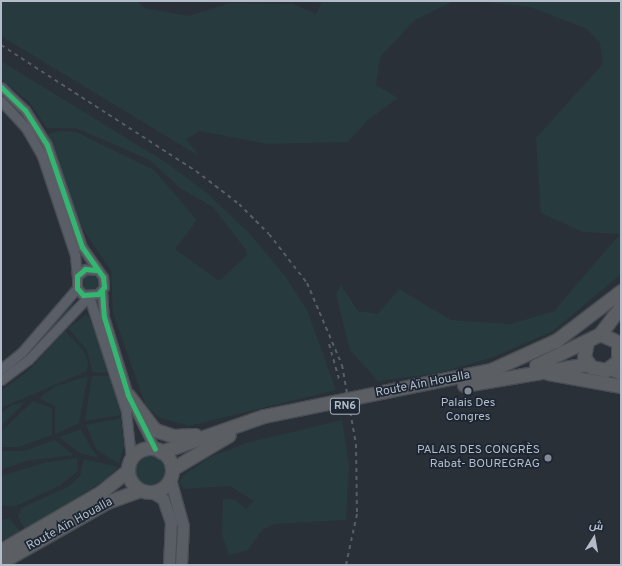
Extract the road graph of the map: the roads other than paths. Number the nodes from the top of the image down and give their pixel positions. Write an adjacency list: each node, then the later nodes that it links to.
1 (1, 87): 3 (street)
2 (1, 101): 4 (street)
3 (96, 270): 4 (street); 6 (street)
4 (77, 276): 5 (street)
5 (77, 288): 8 (street); 14 (street)
6 (102, 291): 8 (street); 20 (street)
7 (621, 291): 18 (highway, Route Aïn Houalla / RN6)
8 (89, 297): 17 (street); 23 (street)
9 (621, 306): 10 (highway, RN6)
10 (600, 334): 11 (highway, RN6); 12 (highway, RN6)
11 (587, 342): 13 (highway); 18 (highway, RN6)
12 (621, 354): 15 (highway, RN6)
13 (588, 364): 15 (highway, RN6); 16 (highway, Route Aïn Houalla / RN6)
14 (1, 369)
15 (615, 371)
16 (528, 374): 19 (highway); 24 (highway, Route Aïn Houalla / RN6)
17 (1, 380)
18 (444, 382): 21 (highway, Route Aïn Houalla / RN6)
19 (621, 386)
20 (128, 395): 21 (highway); 22 (street)
21 (219, 431): 22 (highway, Route Aïn Houalla / RN6)
22 (158, 450): 23 (highway, RN6); 24 (highway)
23 (129, 464): 25 (highway); 26 (highway, Route Aïn Houalla / RN6)
24 (171, 474): 25 (highway, RN6); 29 (main road)
25 (146, 491): 27 (highway, Route Aïn Houalla / RN6); 28 (main road)
26 (1, 550)
27 (1, 562)
28 (170, 565)
29 (181, 565)

